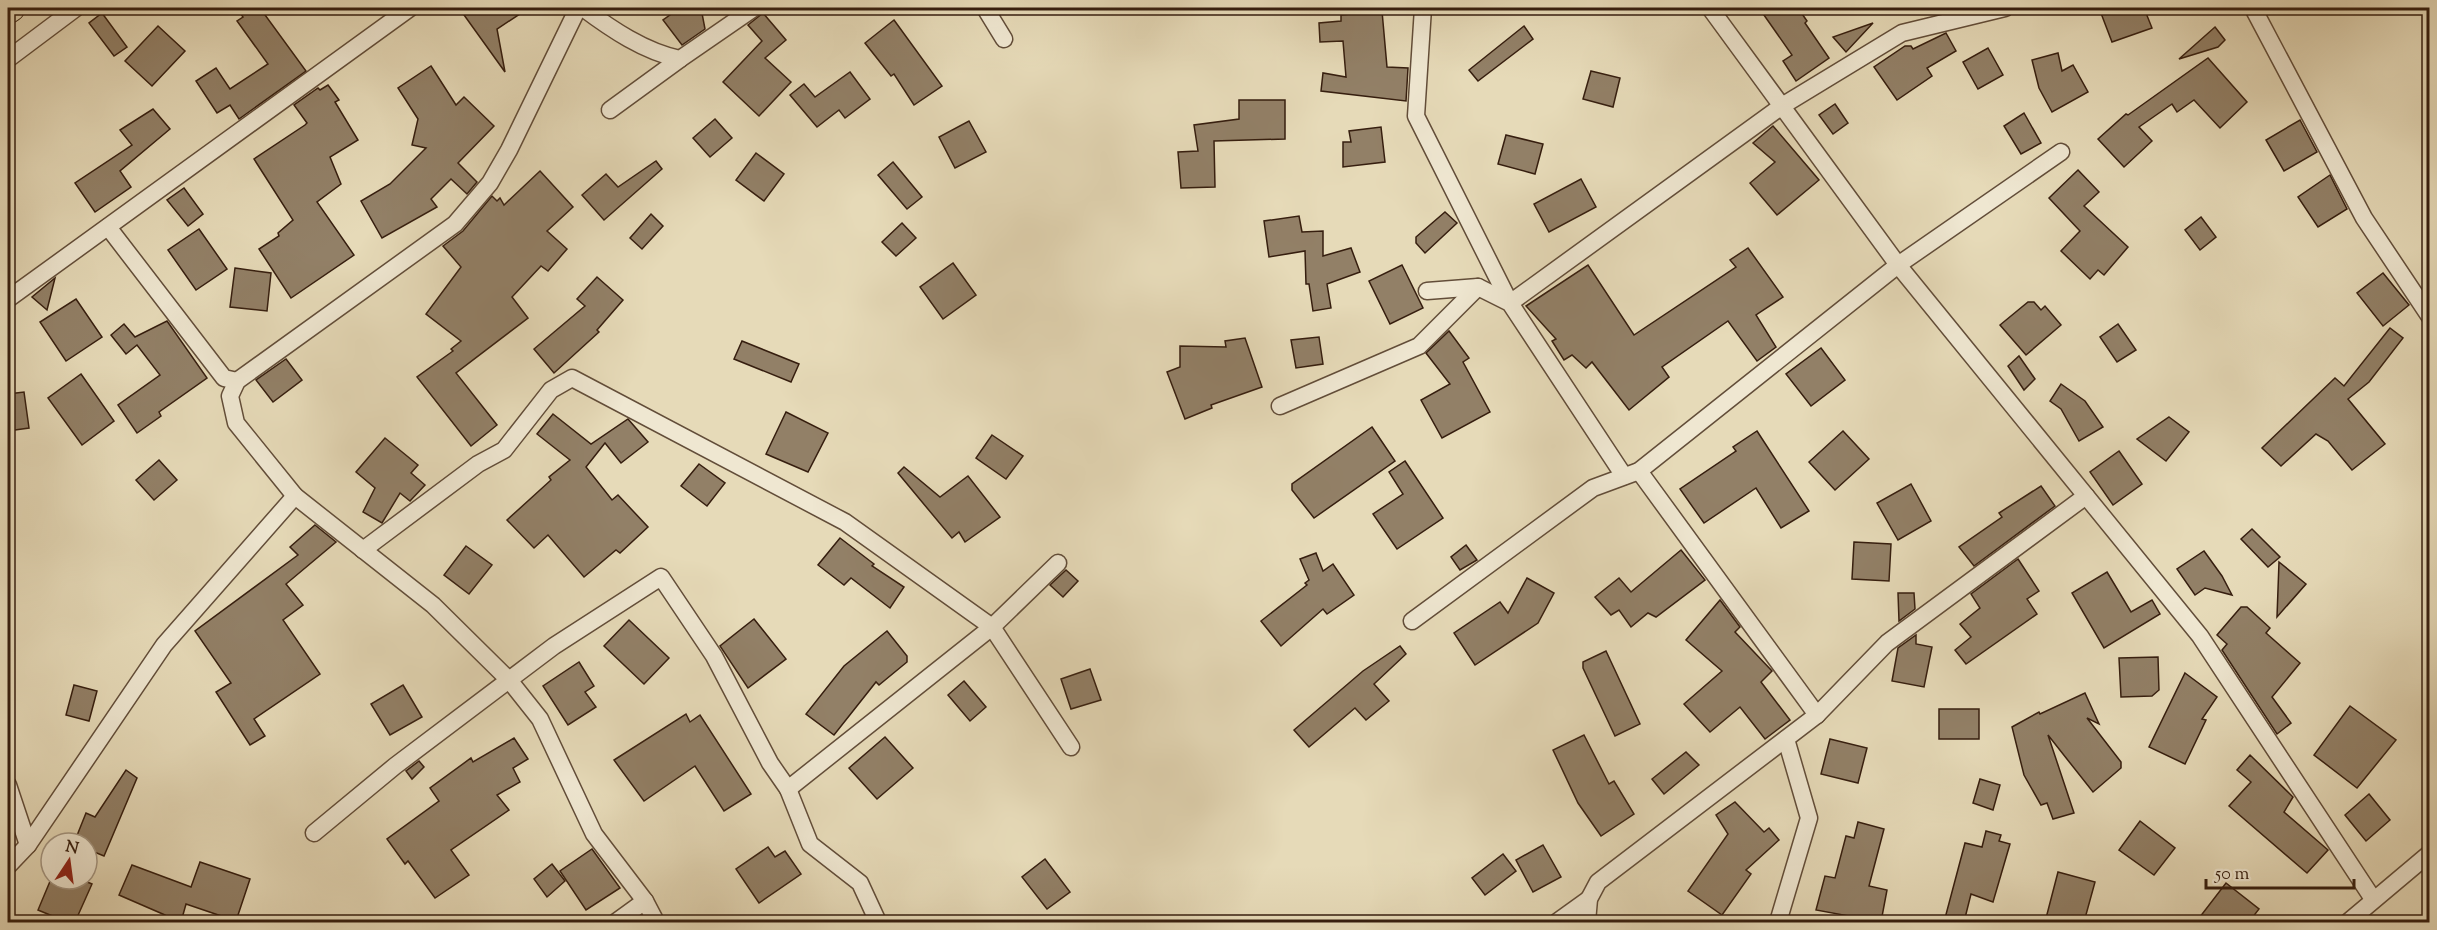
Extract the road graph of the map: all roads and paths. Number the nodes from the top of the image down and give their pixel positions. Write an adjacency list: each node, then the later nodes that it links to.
1 (76, 8): 12 (street)
2 (410, 8): 17 (street)
3 (578, 8): 24 (street)
4 (583, 8): 13 (street)
5 (754, 8): 13 (street)
6 (985, 8): 11 (street)
7 (1423, 8): 22 (street)
8 (1710, 8): 14 (street)
9 (2005, 8): 14 (street)
10 (2253, 8): 23 (street)
11 (1004, 39)
12 (8, 59)
13 (680, 59): 15 (street)
14 (1782, 106): 18 (street); 22 (street)
15 (610, 110)
16 (2061, 152): 18 (street)
17 (108, 227): 21 (street); 24 (street)
18 (1898, 265): 26 (street); 28 (street)
19 (1478, 287): 20 (street); 22 (street); 25 (street)
20 (1427, 291)
21 (8, 299)
22 (1510, 303): 26 (street)
23 (2430, 317)
24 (237, 381): 27 (street)
25 (1280, 406)
26 (1631, 474): 31 (street); 34 (street)
27 (295, 496): 29 (street); 40 (street)
28 (2086, 496): 34 (street); 44 (street)
29 (363, 550): 32 (street); 33 (street)
30 (1058, 563): 32 (street)
31 (1412, 621)
32 (992, 627): 36 (street); 38 (street)
33 (509, 680): 38 (street); 39 (street); 45 (street)
34 (1817, 715): 35 (street)
35 (1786, 739): 43 (street); 52 (street)
36 (1071, 747)
37 (8, 785): 40 (street)
38 (788, 789): 49 (street)
39 (314, 833)
40 (28, 845): 42 (street)
41 (2430, 853): 44 (street)
42 (8, 866)
43 (1589, 899): 50 (street); 51 (street)
44 (2373, 899): 46 (street)
45 (645, 901): 47 (street); 48 (street)
46 (2348, 921)
47 (616, 922)
48 (656, 922)
49 (878, 922)
50 (1557, 922)
51 (1587, 922)
52 (1778, 922)

